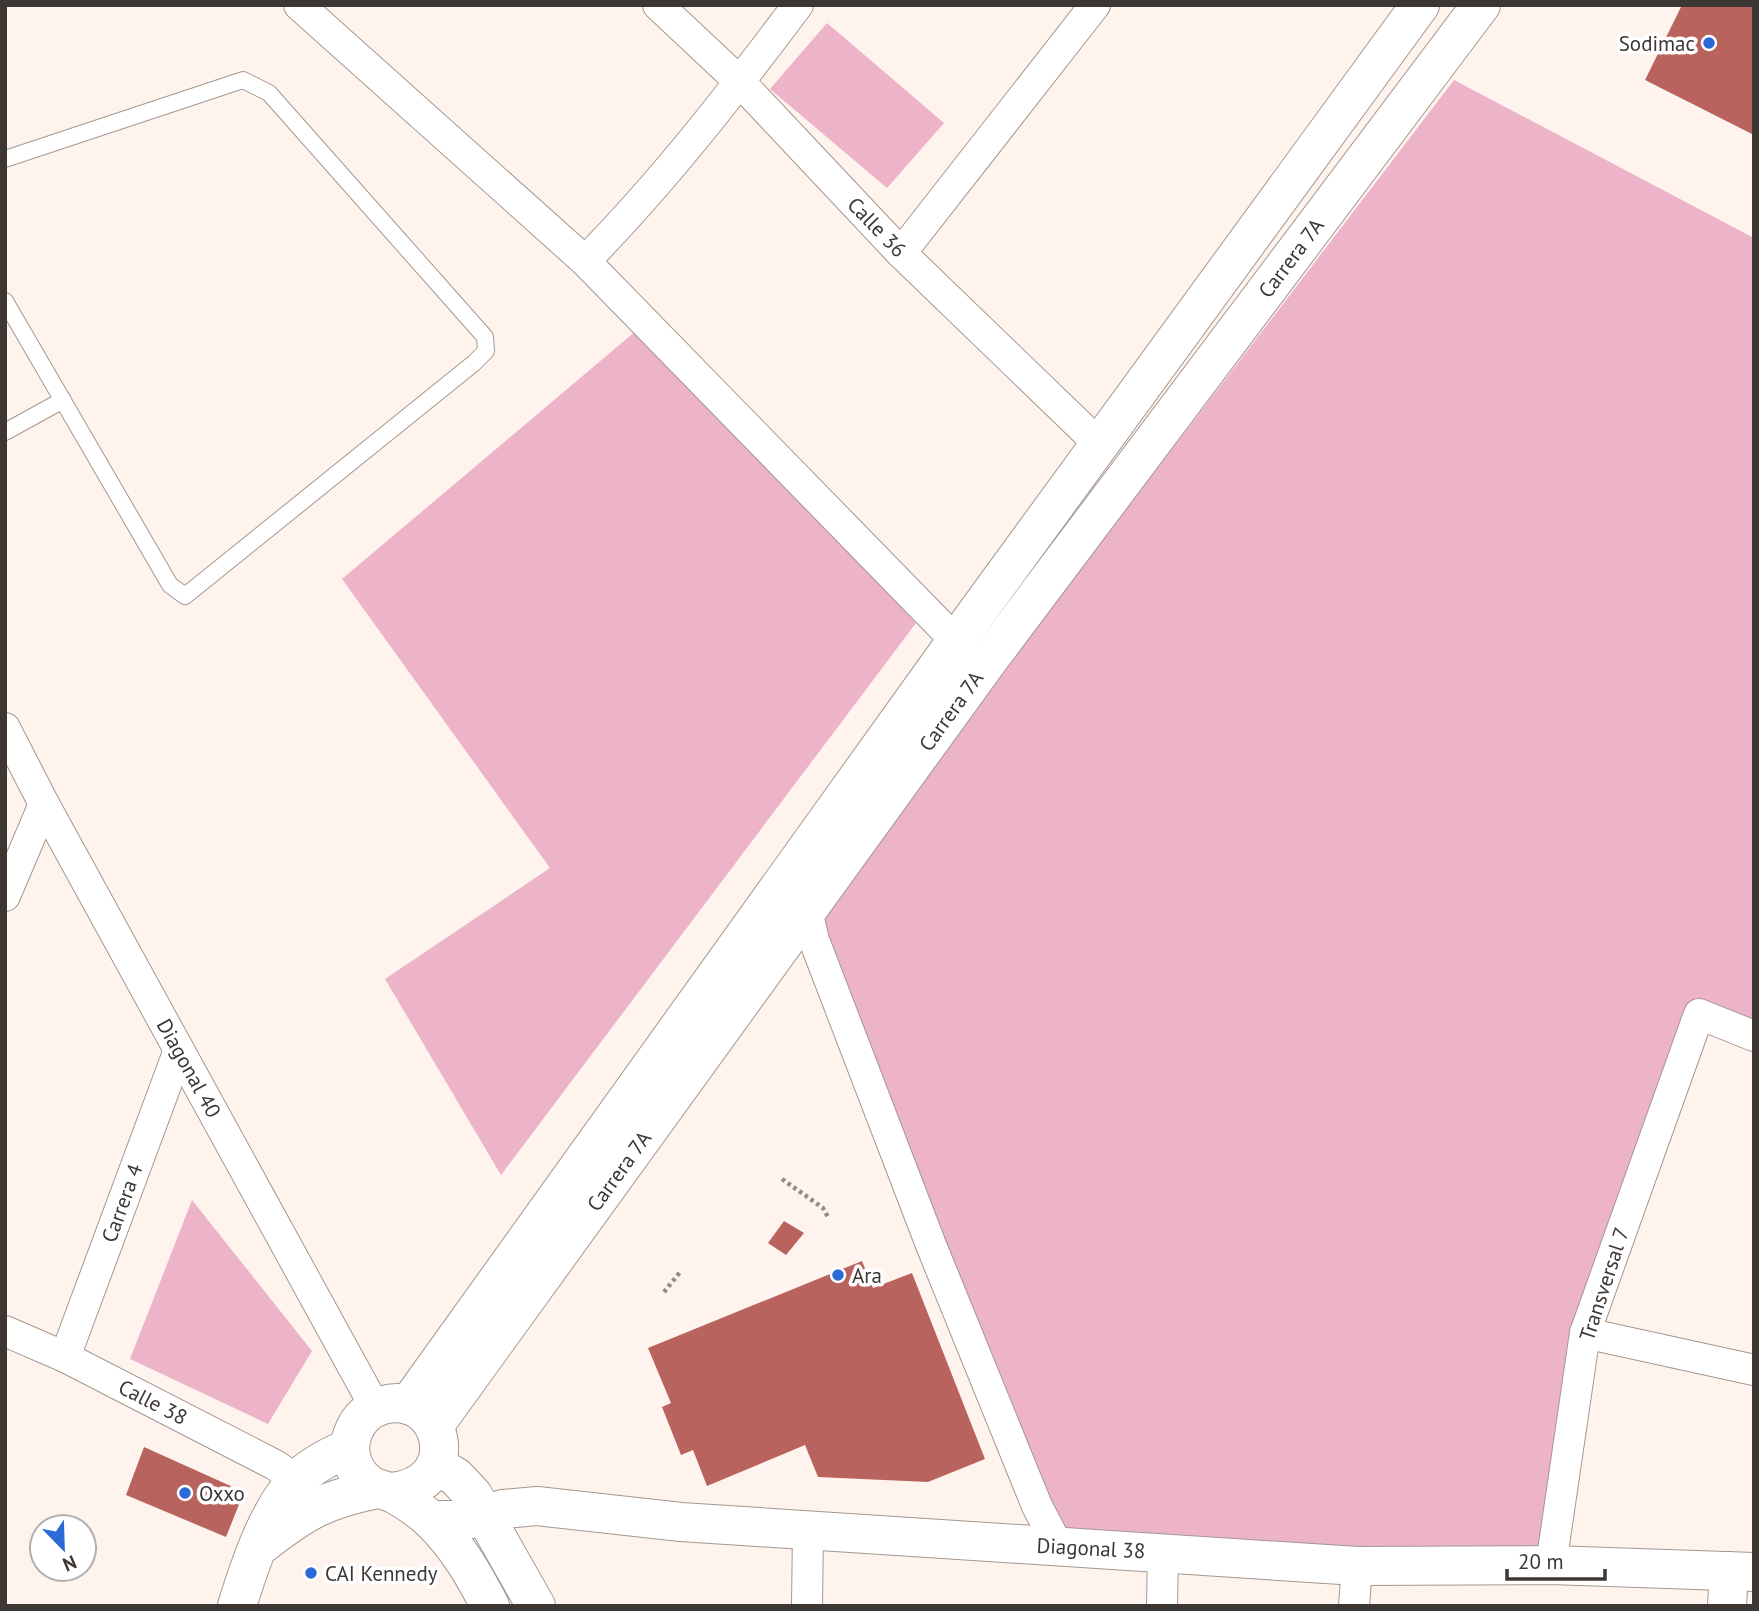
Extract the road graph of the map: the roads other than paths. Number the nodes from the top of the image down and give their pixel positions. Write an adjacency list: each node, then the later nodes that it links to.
1 (299, 5): 10 (street)
2 (658, 5): 7 (street, Calle 36)
3 (798, 5): 7 (street)
4 (1095, 5): 9 (street)
5 (1420, 5): 14 (main road, Carrera 7A)
6 (1481, 5): 19 (main road, Carrera 7A)
7 (740, 82): 9 (street, Calle 36); 10 (street)
8 (5, 159): 12 (lane)
9 (901, 253): 14 (street, Calle 36)
10 (585, 261): 15 (street)
11 (5, 302): 12 (lane)
12 (63, 400): 13 (lane)
13 (5, 432)
14 (1099, 444): 15 (main road, Carrera 7A)
15 (956, 641): 26 (main road, Carrera 7A)
16 (5, 728): 17 (street, Diagonal 40)
17 (44, 804): 18 (street); 21 (street, Diagonal 40)
18 (5, 895)
19 (807, 911): 26 (main road, Carrera 7A); 34 (street)
20 (1754, 1036): 23 (street, Transversal 7)
21 (179, 1050): 24 (street, Carrera 4); 26 (street, Diagonal 40)
22 (5, 1331): 24 (street, Calle 38)
23 (1585, 1333): 25 (street); 37 (street, Transversal 7)
24 (65, 1357): 29 (street, Calle 38)
25 (1750, 1361)
26 (406, 1413): 27 (main road); 28 (main road)
27 (350, 1447): 29 (main road); 30 (main road)
28 (436, 1465): 30 (main road); 31 (main road)
29 (297, 1480): 35 (main road)
30 (384, 1490): 32 (main road); 35 (main road)
31 (485, 1515): 32 (main road, Diagonal 38); 33 (main road, Diagonal 38); 42 (main road)
32 (431, 1520): 41 (main road)
33 (808, 1530): 34 (main road, Diagonal 38); 43 (street)
34 (1058, 1546): 36 (main road, Diagonal 38)
35 (257, 1549): 40 (main road)
36 (1163, 1552): 38 (main road, Diagonal 38); 44 (street)
37 (1551, 1565): 38 (main road, Diagonal 38); 39 (main road, Diagonal 38)
38 (1357, 1566): 45 (street)
39 (1736, 1583)
40 (237, 1606)
41 (490, 1606)
42 (536, 1606)
43 (807, 1606)
44 (1162, 1606)
45 (1354, 1606)

